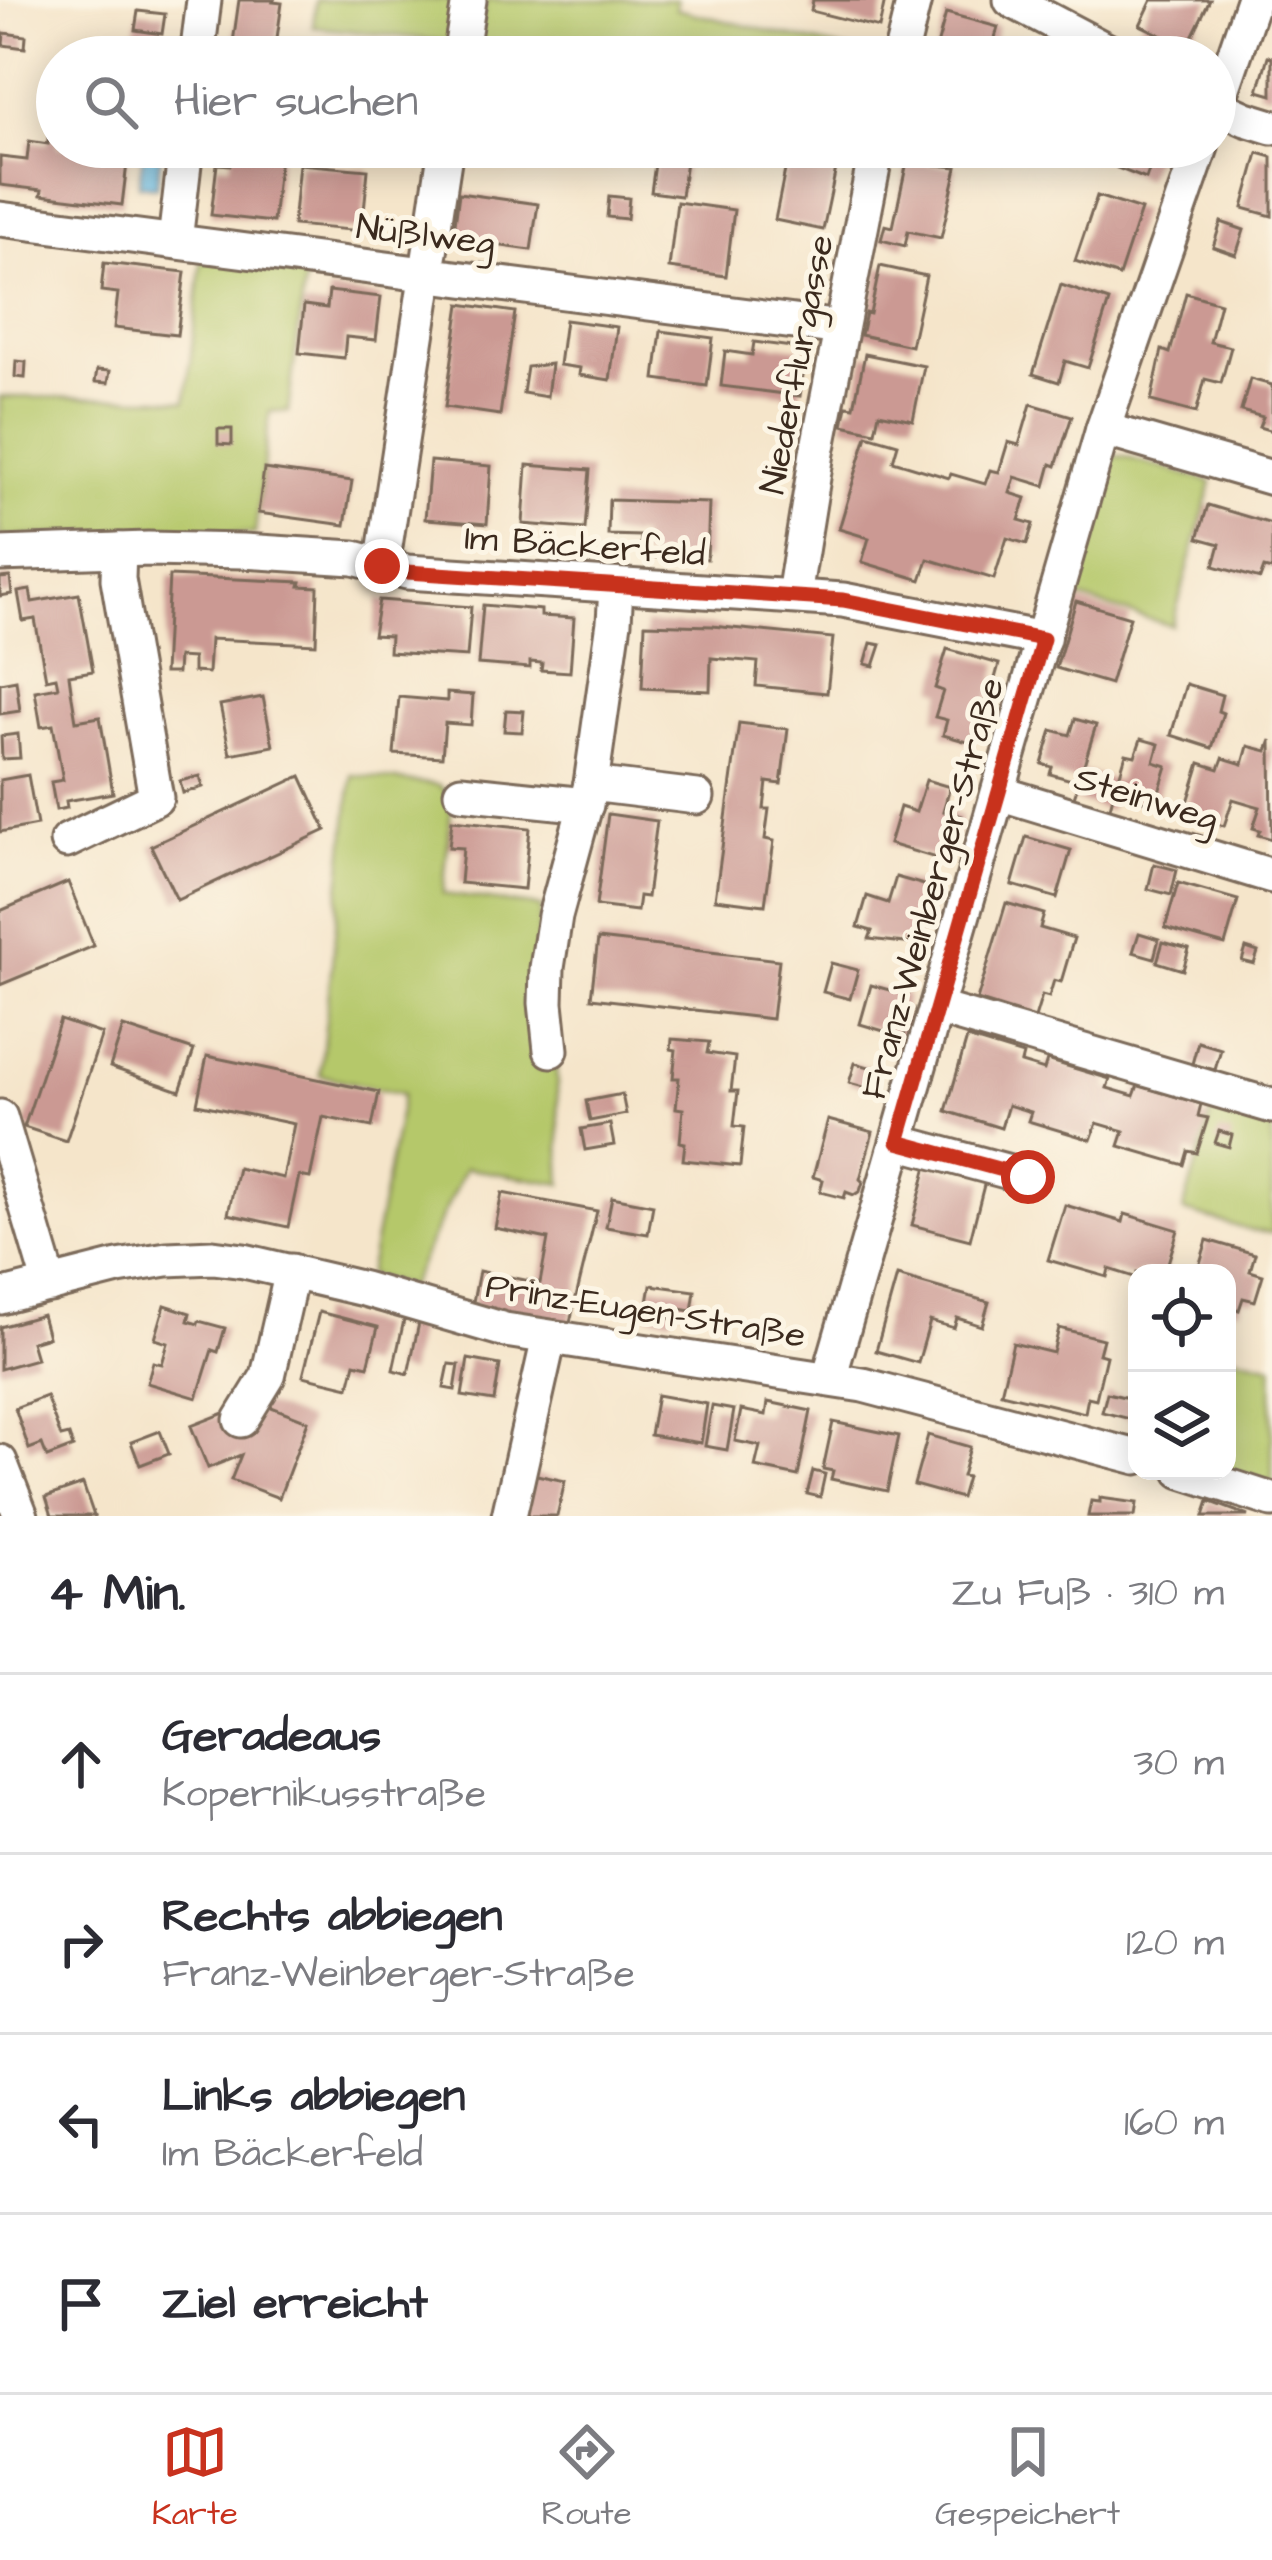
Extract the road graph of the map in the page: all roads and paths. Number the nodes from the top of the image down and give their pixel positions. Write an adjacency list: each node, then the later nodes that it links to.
1 (204, 0): 6 (street)
2 (469, 0): 7 (street)
3 (914, 0): 8 (street)
4 (1011, 0): 9 (street)
5 (1253, 0): 10 (street)
6 (200, 36)
7 (463, 36)
8 (905, 36)
9 (1079, 36)
10 (1236, 50)
11 (1236, 115): 12 (street)
12 (1272, 127)
13 (184, 168): 18 (street)
14 (443, 168): 19 (street)
15 (873, 168): 20 (street, Niederflurgasse)
16 (1194, 168): 21 (street, Franz-Weinberger-Straße)
17 (0, 219): 18 (street, Nüßlweg)
18 (175, 241): 19 (street, Nüßlweg)
19 (427, 272): 20 (street, Nüßlweg); 25 (street)
20 (841, 328): 27 (street, Niederflurgasse)
21 (1103, 429): 22 (street); 28 (street, Franz-Weinberger-Straße)
22 (1272, 478)
23 (119, 550): 24 (street, Im Bäckerfeld); 25 (street, Im Bäckerfeld); 33 (street)
24 (0, 554)
25 (382, 566): 26 (street, Im Bäckerfeld)
26 (616, 587): 27 (street, Im Bäckerfeld); 31 (street)
27 (794, 596): 28 (street, Im Bäckerfeld)
28 (1043, 639): 30 (street, Franz-Weinberger-Straße)
29 (461, 792): 31 (street)
30 (999, 793): 34 (street, Steinweg); 35 (street, Franz-Weinberger-Straße)
31 (588, 794): 32 (street); 36 (street)
32 (697, 797)
33 (67, 841)
34 (1272, 876)
35 (936, 1008): 37 (street); 39 (street, Franz-Weinberger-Straße)
36 (551, 1050)
37 (1272, 1106)
38 (0, 1118): 42 (street)
39 (898, 1142): 40 (street); 45 (street, Franz-Weinberger-Straße)
40 (1028, 1177)
41 (292, 1271): 42 (street, Prinz-Eugen-Straße); 44 (street, Prinz-Eugen-Straße); 46 (street)
42 (50, 1285): 43 (street, Prinz-Eugen-Straße)
43 (0, 1297)
44 (549, 1338): 45 (street, Prinz-Eugen-Straße); 52 (street)
45 (829, 1378): 47 (street, Prinz-Eugen-Straße)
46 (241, 1420)
47 (1128, 1455)
48 (0, 1462): 51 (street)
49 (1211, 1480): 50 (street)
50 (1272, 1499)
51 (21, 1516)
52 (508, 1516)

